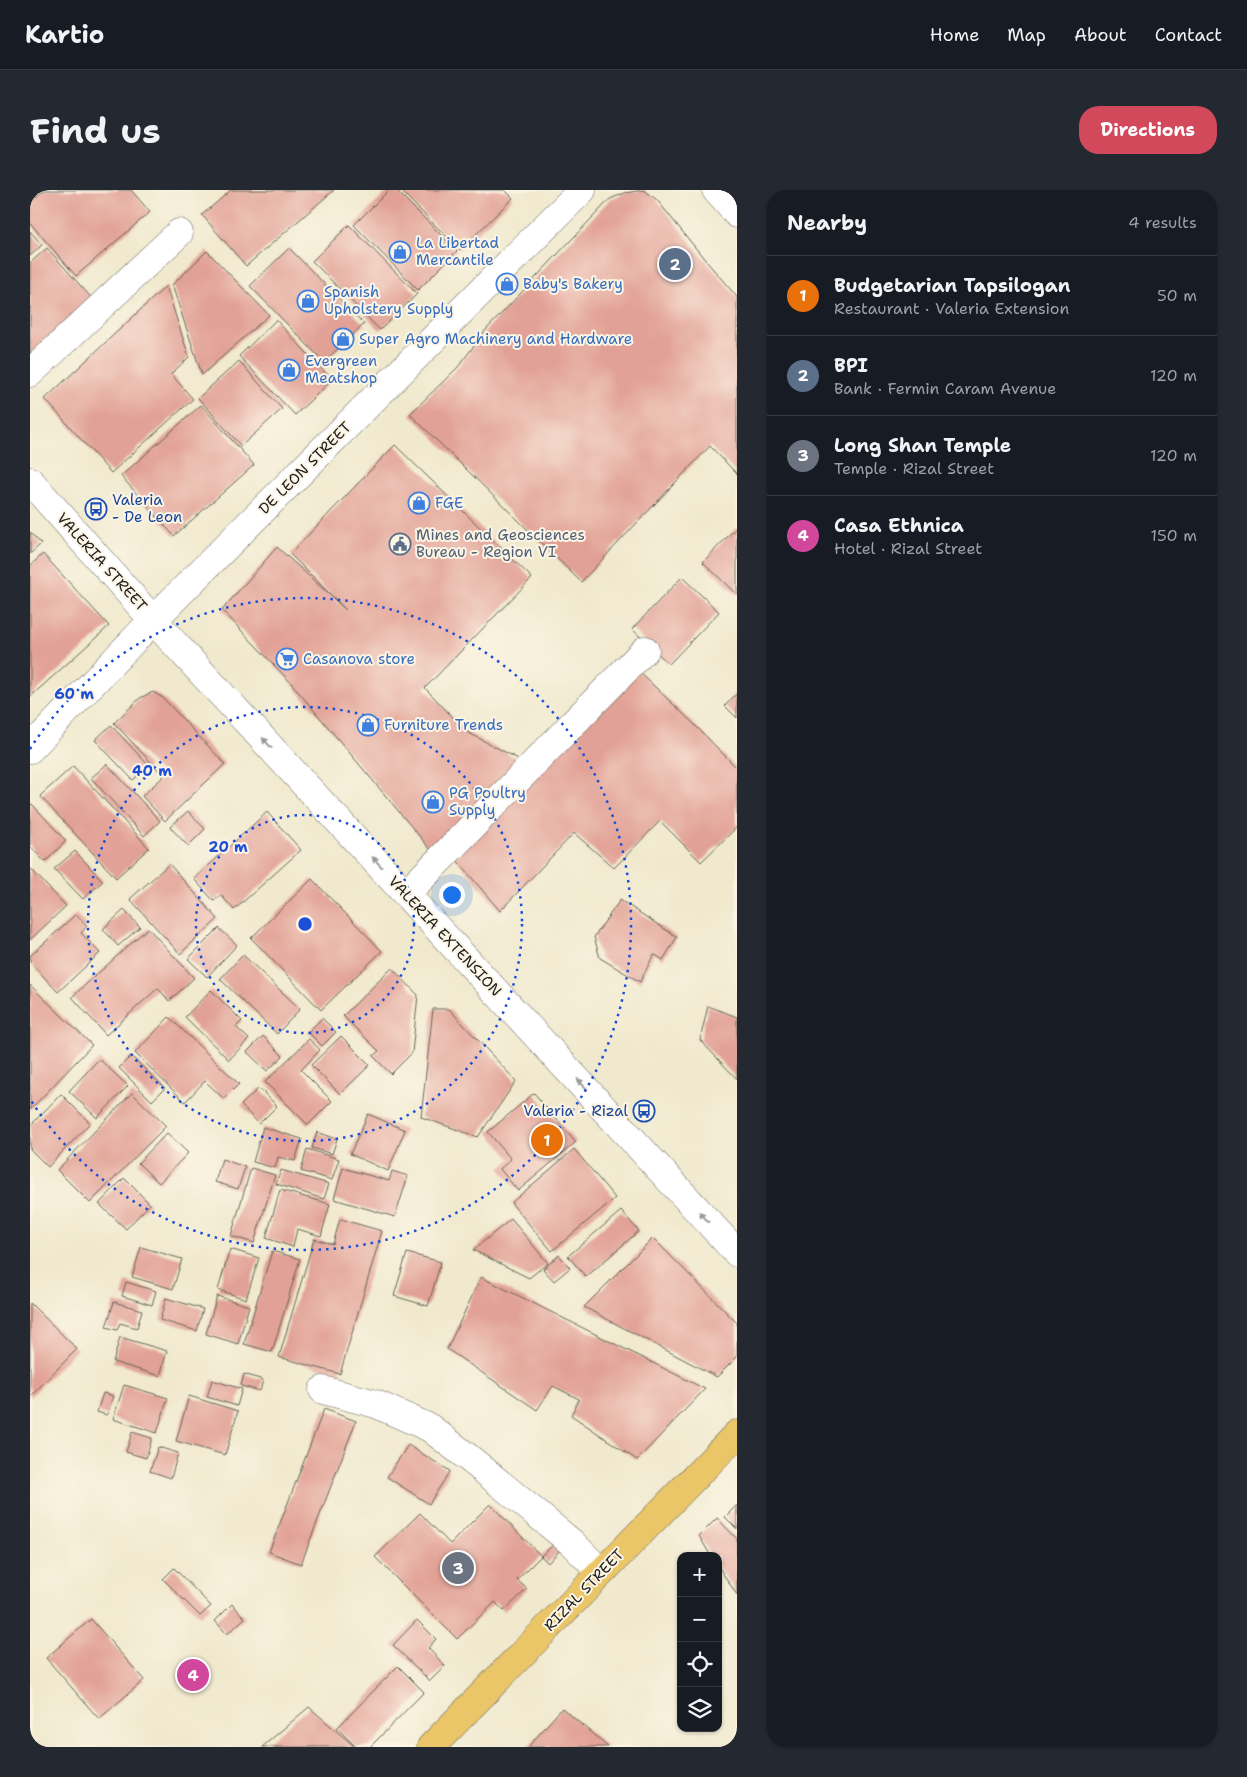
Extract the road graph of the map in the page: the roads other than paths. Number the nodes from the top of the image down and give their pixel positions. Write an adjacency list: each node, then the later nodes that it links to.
1 (582, 190): 7 (street, DE LEON STREET)
2 (716, 190): 3 (street)
3 (737, 214)
4 (179, 233): 5 (street)
5 (30, 373)
6 (30, 481): 7 (street, VALERIA STREET)
7 (153, 620): 9 (street, DE LEON STREET); 10 (street, VALERIA EXTENSION, one-way to 7)
8 (645, 650): 10 (street)
9 (30, 748)
10 (406, 894): 11 (street, VALERIA EXTENSION, one-way to 10)
11 (737, 1253)
12 (323, 1390): 14 (street)
13 (737, 1434): 14 (main road, RIZAL STREET)
14 (601, 1572): 15 (main road, RIZAL STREET)
15 (431, 1747)

